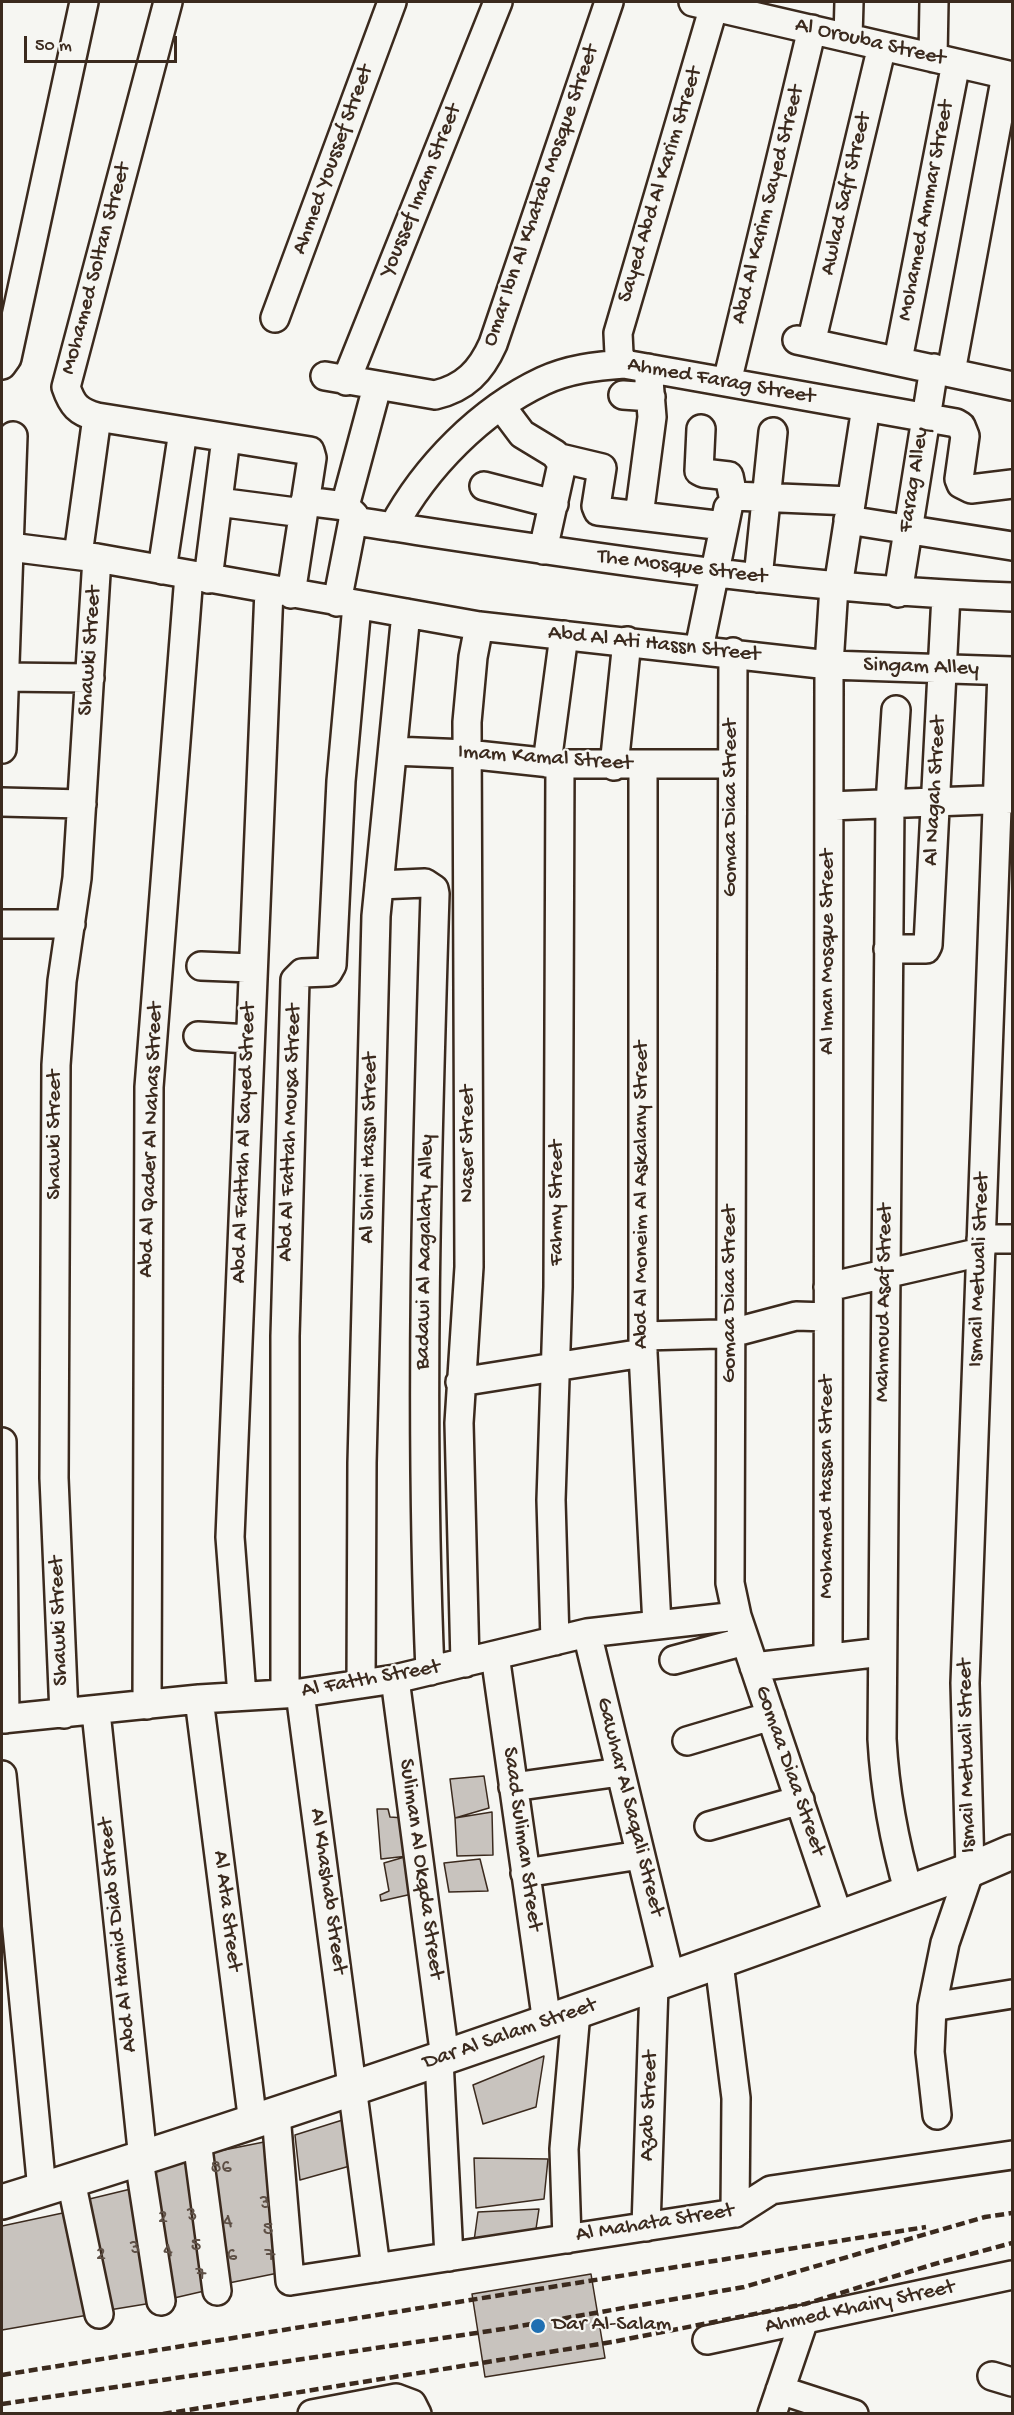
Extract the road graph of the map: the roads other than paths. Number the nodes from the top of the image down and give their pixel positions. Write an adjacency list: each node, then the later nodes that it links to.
1 (84, 2): 17 (street)
2 (168, 2): 29 (street, Mohamed Soltan Street)
3 (392, 2): 15 (street, Ahmed Youssef Street)
4 (498, 2): 20 (street, Youssef Imam Street)
5 (609, 2): 21 (street, Omar Ibn Al Khatab Mosque Street)
6 (849, 2): 11 (street)
7 (934, 2): 13 (street, Mohamed Ammar Street)
8 (700, 3): 9 (street, Al Orouba Street); 18 (street, Sayed Abd Al Karim Street)
9 (764, 10): 10 (street, Al Orouba Street)
10 (812, 29): 11 (street, Al Orouba Street); 22 (street, Abd Al Karim Sayed Street)
11 (848, 38): 12 (street, Al Orouba Street)
12 (882, 46): 13 (street, Al Orouba Street); 16 (street, Awlad Safr Street)
13 (944, 60): 14 (street, Al Orouba Street); 16 (street, Mohamed Ammar Street)
14 (1009, 75): 19 (street, Farag Alley)
15 (275, 318)
16 (898, 360): 19 (street)
17 (2, 365)
18 (636, 365): 22 (street, Ahmed Farag Street); 26 (street, Sayed Abd Al Karim Street); 27 (street, Ahmed Farag Street)
19 (943, 370): 23 (street); 30 (street, Farag Alley)
20 (335, 378): 24 (street, Omar Ibn Al Khatab Mosque Street)
21 (472, 378): 24 (street, Omar Ibn Al Khatab Mosque Street); 27 (street)
22 (727, 382): 28 (street, Ahmed Farag Street)
23 (1012, 386)
24 (377, 387): 45 (street)
25 (623, 395): 26 (street)
26 (651, 397): 46 (street, Sayed Abd Al Karim Street)
27 (505, 404): 36 (street); 48 (street, Ahmed Farag Street)
28 (866, 407): 30 (street, Ahmed Farag Street); 44 (street, Al Iman Mosque Street)
29 (97, 417): 32 (street, Mohamed Soltan Street); 53 (street, Shawki Street)
30 (925, 418): 37 (street, Ahmed Farag Street); 49 (street, Farag Alley)
31 (701, 429): 39 (street)
32 (183, 431): 35 (street, Mohamed Soltan Street); 54 (street)
33 (773, 432): 40 (street)
34 (13, 436): 51 (street)
35 (226, 438): 41 (street, Abd Al Qader Al Nahas Street); 43 (street, Mohamed Soltan Street)
36 (560, 458): 42 (street); 46 (street)
37 (1012, 484)
38 (483, 486): 42 (street)
39 (731, 492): 40 (street); 47 (street)
40 (766, 498): 44 (street); 57 (street)
41 (218, 502): 43 (street); 56 (street, Abd Al Qader Al Nahas Street)
42 (554, 504): 52 (street)
43 (304, 507): 45 (street, The Mosque Street); 59 (street, Mohamed Soltan Street)
44 (850, 511): 49 (street); 58 (street, Al Iman Mosque Street)
45 (350, 514): 48 (street, The Mosque Street); 63 (street)
46 (639, 516): 47 (street)
47 (724, 526): 55 (street)
48 (393, 527): 52 (street, The Mosque Street)
49 (906, 529): 50 (street); 60 (street, Farag Alley)
50 (1012, 546)
51 (5, 547): 53 (street, Abd Al Ati Hassn Street); 73 (street)
52 (543, 550): 55 (street, The Mosque Street)
53 (87, 557): 54 (street, Abd Al Ati Hassn Street); 74 (street, Shawki Street)
54 (162, 570): 56 (street, Abd Al Ati Hassn Street)
55 (714, 574): 57 (street, The Mosque Street); 68 (street)
56 (199, 577): 59 (street, Abd Al Ati Hassn Street); 123 (street, Abd Al Qader Al Nahas Street)
57 (758, 578): 58 (street, The Mosque Street)
58 (836, 586): 60 (street, The Mosque Street); 70 (street, Al Iman Mosque Street)
59 (280, 592): 63 (street, Abd Al Ati Hassn Street); 94 (street, Abd Al Fattah Al Sayed Street)
60 (898, 593): 61 (street, The Mosque Street)
61 (946, 595): 62 (street, The Mosque Street); 71 (street, Al Nagah Street)
62 (1012, 597)
63 (347, 603): 64 (street, Abd Al Ati Hassn Street); 120 (street, Abd Al Fattah Mousa Street)
64 (406, 614): 65 (street, Abd Al Ati Hassn Street); 77 (street, Al Shimi Hassn Street)
65 (479, 626): 66 (street, Abd Al Ati Hassn Street); 78 (street, Naser Street)
66 (564, 635): 67 (street, Abd Al Ati Hassn Street); 79 (street, Fahmy Street)
67 (627, 641): 68 (street, Abd Al Ati Hassn Street); 81 (street)
68 (699, 649): 69 (street, Abd Al Ati Hassn Street)
69 (733, 652): 70 (street, Abd Al Ati Hassn Street); 80 (street, Gomaa Diaa Street)
70 (829, 665): 71 (street, Singam Alley); 88 (street, Al Iman Mosque Street)
71 (942, 669): 72 (street, Singam Alley); 85 (street, Al Nagah Street)
72 (1007, 671): 83 (street, Ismail Metwali Street)
73 (3, 677): 74 (street); 76 (street)
74 (90, 678): 86 (street, Shawki Street)
75 (896, 710): 87 (street, Mahmoud Asaf Street)
76 (2, 749)
77 (393, 751): 78 (street, Imam Kamal Street); 89 (street, Al Shimi Hassn Street)
78 (467, 754): 79 (street, Imam Kamal Street); 105 (street, Naser Street)
79 (553, 764): 81 (street, Imam Kamal Street); 104 (street, Fahmy Street)
80 (732, 764): 82 (street, Imam Kamal Street); 102 (street, Gomaa Diaa Street)
81 (614, 766): 82 (street, Imam Kamal Street)
82 (643, 766): 103 (street, Abd Al Moneim Al Askalany Street)
83 (1005, 800): 85 (street); 98 (street, Ismail Metwali Street)
84 (2, 802): 86 (street)
85 (935, 802): 87 (street); 92 (street, Al Nagah Street)
86 (81, 804): 91 (street, Shawki Street)
87 (890, 804): 88 (street); 92 (street, Mahmoud Asaf Street)
88 (829, 806): 100 (street, Al Iman Mosque Street)
89 (379, 885): 117 (street, Badawi Al Aagalaty Alley); 119 (street, Al Shimi Hassn Street)
90 (2, 924): 91 (street)
91 (71, 924): 125 (street, Shawki Street)
92 (888, 949): 99 (street, Mahmoud Asaf Street)
93 (201, 966): 94 (street)
94 (252, 968): 96 (street, Abd Al Fattah Al Sayed Street)
95 (198, 1036): 96 (street)
96 (249, 1038): 121 (street, Abd Al Fattah Al Sayed Street)
97 (1012, 1239): 98 (street)
98 (981, 1245): 99 (street); 136 (street, Ismail Metwali Street)
99 (885, 1273): 100 (street); 111 (street, Mahmoud Asaf Street)
100 (828, 1287): 101 (street, Al Iman Mosque Street)
101 (828, 1317): 102 (street); 113 (street, Mohamed Hassan Street)
102 (730, 1332): 103 (street); 108 (street, Gomaa Diaa Street)
103 (643, 1344): 104 (street); 107 (street, Abd Al Moneim Al Askalany Street)
104 (556, 1366): 105 (street); 110 (street, Fahmy Street)
105 (460, 1382): 115 (street, Naser Street)
106 (2, 1442): 127 (street)
107 (657, 1624): 108 (street, Al Fatth Street); 109 (street, Al Fatth Street)
108 (741, 1629): 114 (street); 116 (street, Gomaa Diaa Street)
109 (586, 1633): 110 (street, Al Fatth Street); 129 (street, Gawhar Al Saqali Street)
110 (555, 1641): 112 (street, Al Fatth Street)
111 (882, 1652): 113 (street); 138 (street, Mahmoud Asaf Street)
112 (495, 1655): 115 (street, Al Fatth Street); 131 (street, Saad Suliman Street)
113 (828, 1658): 116 (street)
114 (674, 1660)
115 (465, 1663): 117 (street, Al Fatth Street)
116 (754, 1667): 126 (street, Gomaa Diaa Street)
117 (430, 1671): 118 (street, Al Fatth Street)
118 (395, 1679): 119 (street, Al Fatth Street); 145 (street, Suliman Al Okqda Street)
119 (361, 1684): 120 (street, Al Fatth Street)
120 (292, 1693): 121 (street, Al Fatth Street); 146 (street, Al Khashab Street)
121 (242, 1696): 122 (street, Al Fatth Street)
122 (199, 1699): 123 (street, Al Fatth Street); 148 (street, Al Ata Street)
123 (147, 1706): 124 (street, Al Fatth Street)
124 (96, 1712): 125 (street, Al Fatth Street); 151 (street, Abd Al Hamid Diab Street)
125 (63, 1714): 127 (street, Al Fatth Street)
126 (771, 1716): 128 (street); 132 (street, Gomaa Diaa Street)
127 (3, 1719)
128 (687, 1741)
129 (620, 1772): 131 (street); 135 (street, Gawhar Al Saqali Street)
130 (2, 1775): 152 (street)
131 (513, 1787): 137 (street, Saad Suliman Street)
132 (800, 1800): 133 (street); 139 (street, Gomaa Diaa Street)
133 (709, 1826)
134 (1012, 1852): 136 (main road, Dar Al Salam Street)
135 (640, 1855): 137 (street); 141 (street, Gawhar Al Saqali Street)
136 (970, 1870): 138 (main road, Dar Al Salam Street); 143 (street)
137 (525, 1873): 144 (street, Saad Suliman Street)
138 (909, 1893): 139 (main road, Dar Al Salam Street)
139 (839, 1918): 140 (main road, Dar Al Salam Street)
140 (718, 1963): 141 (main road, Dar Al Salam Street); 154 (street)
141 (662, 1983): 144 (main road, Dar Al Salam Street); 155 (street, Azab Street)
142 (1012, 1994): 143 (street)
143 (932, 2007): 147 (street)
144 (562, 2018): 145 (main road, Dar Al Salam Street); 156 (street, Saad Suliman Street)
145 (442, 2059): 146 (main road, Dar Al Salam Street); 157 (street, Suliman Al Okqda Street)
146 (354, 2090): 148 (main road, Dar Al Salam Street); 158 (street, Al Khashab Street)
147 (937, 2115)
148 (264, 2119): 149 (main road, Dar Al Salam Street); 160 (street, Al Ata Street)
149 (197, 2140): 151 (main road, Dar Al Salam Street); 161 (street)
150 (1012, 2155): 154 (street, Al Mahata Street)
151 (141, 2159): 152 (main road, Dar Al Salam Street); 162 (street, Abd Al Hamid Diab Street)
152 (57, 2185): 153 (main road, Dar Al Salam Street); 163 (street)
153 (2, 2202)
154 (735, 2213): 155 (street, Al Mahata Street)
155 (646, 2227): 156 (street, Al Mahata Street)
156 (567, 2239): 157 (street, Al Mahata Street)
157 (449, 2257): 158 (street, Al Mahata Street)
158 (376, 2268): 160 (street, Al Mahata Street)
159 (1012, 2275): 164 (street, Ahmed Khairy Street)
160 (291, 2281)
161 (217, 2291)
162 (161, 2301)
163 (99, 2314)
164 (804, 2320): 165 (street, Ahmed Khairy Street); 166 (street)
165 (707, 2340)
166 (776, 2402): 169 (street)
167 (312, 2414): 168 (street)
168 (417, 2414)
169 (854, 2414)

